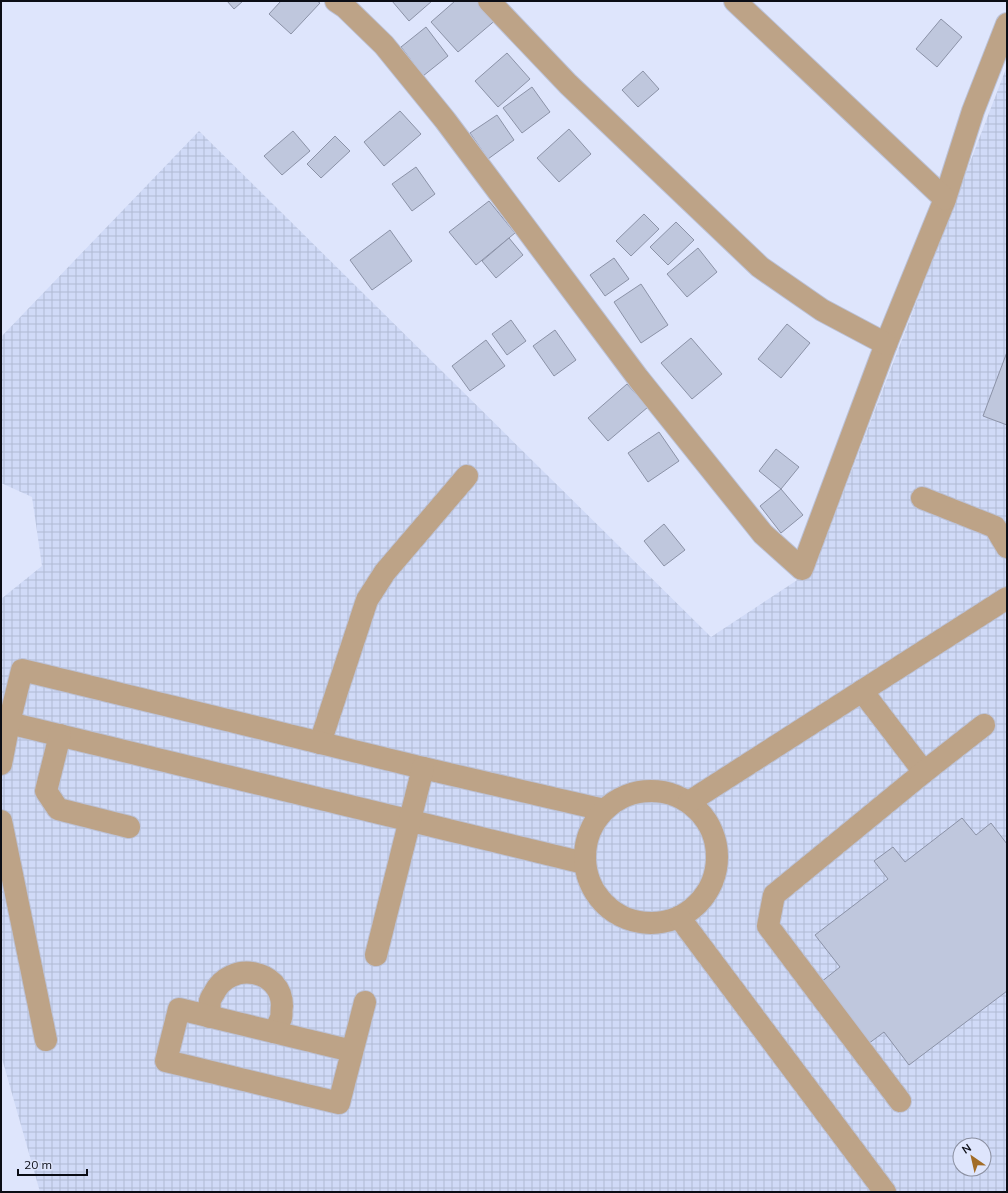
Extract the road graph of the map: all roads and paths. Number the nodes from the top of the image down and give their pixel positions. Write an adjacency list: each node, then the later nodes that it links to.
1 (336, 1): 6 (street)
2 (489, 1): 6 (street)
3 (735, 1): 5 (street)
4 (1007, 24): 5 (street)
5 (945, 199): 6 (street)
6 (886, 344)
7 (467, 476): 15 (street)
8 (922, 498): 9 (street)
9 (1006, 543)
10 (1007, 598): 11 (street)
11 (862, 691): 18 (street); 19 (street)
12 (9, 723): 14 (street); 15 (street); 16 (street)
13 (984, 725): 18 (street)
14 (60, 735): 21 (street); 23 (street)
15 (320, 743): 17 (street)
16 (1, 764)
17 (423, 768): 20 (street); 21 (street)
18 (924, 772): 32 (street)
19 (689, 802): 20 (street); 25 (street)
20 (604, 810): 24 (street)
21 (410, 820): 24 (street); 26 (street)
22 (1, 821): 30 (street)
23 (129, 827)
24 (584, 863): 25 (street)
25 (679, 917): 33 (street)
26 (376, 955)
27 (365, 1002): 31 (street)
28 (210, 1017): 29 (street); 29 (street); 31 (street)
29 (274, 1032): 31 (street)
30 (46, 1040)
31 (352, 1051)
32 (900, 1101)
33 (884, 1192)

